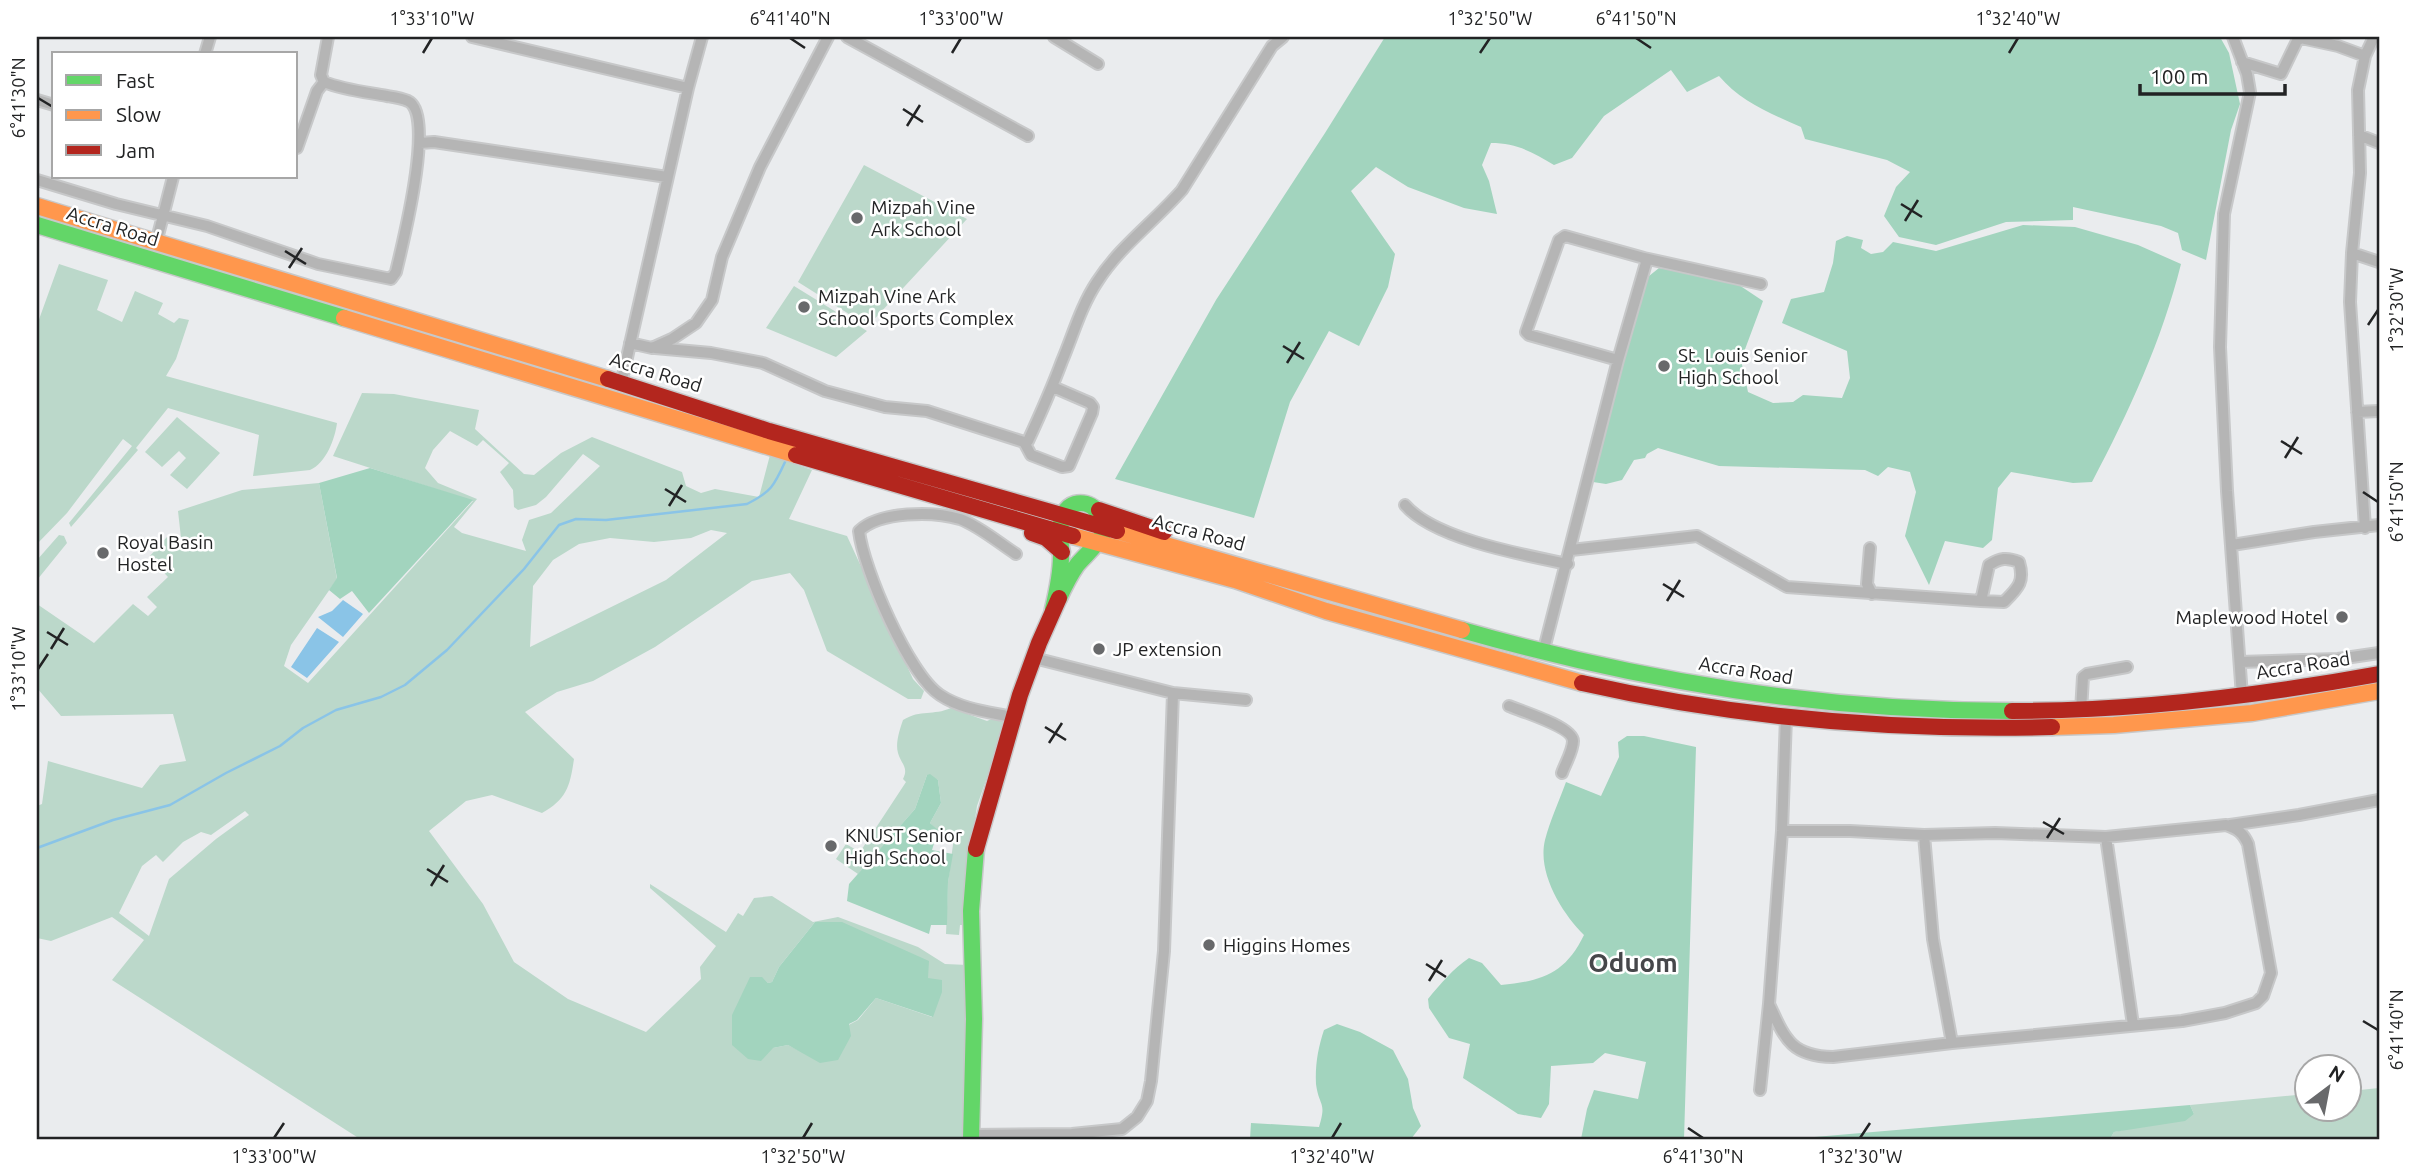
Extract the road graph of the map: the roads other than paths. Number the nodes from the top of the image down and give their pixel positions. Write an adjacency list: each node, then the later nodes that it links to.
1 (327, 37): 13 (street)
2 (472, 37): 14 (street)
3 (702, 37): 14 (street)
4 (828, 37): 32 (street)
5 (847, 37): 15 (street)
6 (1054, 37): 12 (street)
7 (1283, 37): 35 (street)
8 (2233, 37): 11 (street)
9 (2374, 37): 10 (street)
10 (2365, 56): 11 (street); 16 (street)
11 (2242, 62): 47 (street)
12 (1098, 64)
13 (324, 82): 17 (street); 19 (street)
14 (688, 88): 20 (street)
15 (1028, 135)
16 (2359, 135): 18 (street); 27 (street)
17 (420, 143): 20 (street); 24 (street)
18 (2379, 144)
19 (298, 145)
20 (667, 177): 31 (street)
21 (173, 178): 24 (street)
22 (37, 180): 24 (street)
23 (37, 206): 26 (main road, Accra Road)
24 (163, 216): 26 (street)
25 (37, 225): 39 (main road, Accra Road)
26 (156, 243): 34 (main road, Accra Road)
27 (2351, 253): 29 (street); 37 (street)
28 (1644, 258): 30 (street); 33 (street); 33 (street)
29 (2379, 262)
30 (1761, 284)
31 (630, 343): 32 (street); 34 (street)
32 (652, 348): 38 (street)
33 (1618, 360): 49 (street)
34 (621, 384): 42 (main road, Accra Road)
35 (1053, 387): 38 (street); 38 (street)
36 (2379, 411): 37 (street)
37 (2357, 412): 44 (street)
38 (1024, 442)
39 (954, 501): 45 (main road, Accra Road); 50 (main road)
40 (1405, 505): 52 (street)
41 (1099, 510): 42 (main road); 43 (main road); 53 (main road)
42 (1063, 515): 43 (main road, Accra Road); 45 (main road)
43 (1105, 527): 46 (main road); 53 (main road, Accra Road)
44 (2375, 527): 47 (street)
45 (1061, 532): 46 (main road, Accra Road); 50 (main road)
46 (1099, 544): 56 (main road); 69 (main road, Accra Road)
47 (2232, 545): 60 (street)
48 (1871, 548): 54 (street)
49 (1571, 550): 52 (street); 54 (street)
50 (1062, 552): 56 (main road)
51 (1017, 554): 70 (street)
52 (1567, 564): 57 (street)
53 (1245, 567): 57 (main road, Accra Road)
54 (1872, 594): 55 (street)
55 (1981, 601): 55 (street)
56 (1053, 609): 59 (main road)
57 (1543, 653): 68 (main road, Accra Road)
58 (2379, 653): 60 (street)
59 (1034, 658): 64 (street); 70 (main road)
60 (2240, 662): 65 (street)
61 (2127, 667): 68 (street)
62 (2379, 674): 65 (main road, Accra Road)
63 (2379, 691): 69 (main road, Accra Road)
64 (1172, 693): 66 (street); 81 (street)
65 (2242, 696): 68 (main road, Accra Road)
66 (1246, 700)
67 (1509, 706): 71 (street)
68 (2081, 711)
69 (1786, 717): 74 (street)
70 (1012, 718): 81 (main road)
71 (1562, 774)
72 (2379, 800): 73 (street)
73 (2226, 825): 76 (street); 78 (street)
74 (1782, 831): 75 (street); 77 (street)
75 (1924, 835): 76 (street); 79 (street)
76 (2106, 837): 78 (street)
77 (1769, 1004): 79 (street); 80 (street)
78 (2133, 1026): 79 (street)
79 (1952, 1043)
80 (1760, 1090)
81 (971, 1137)

